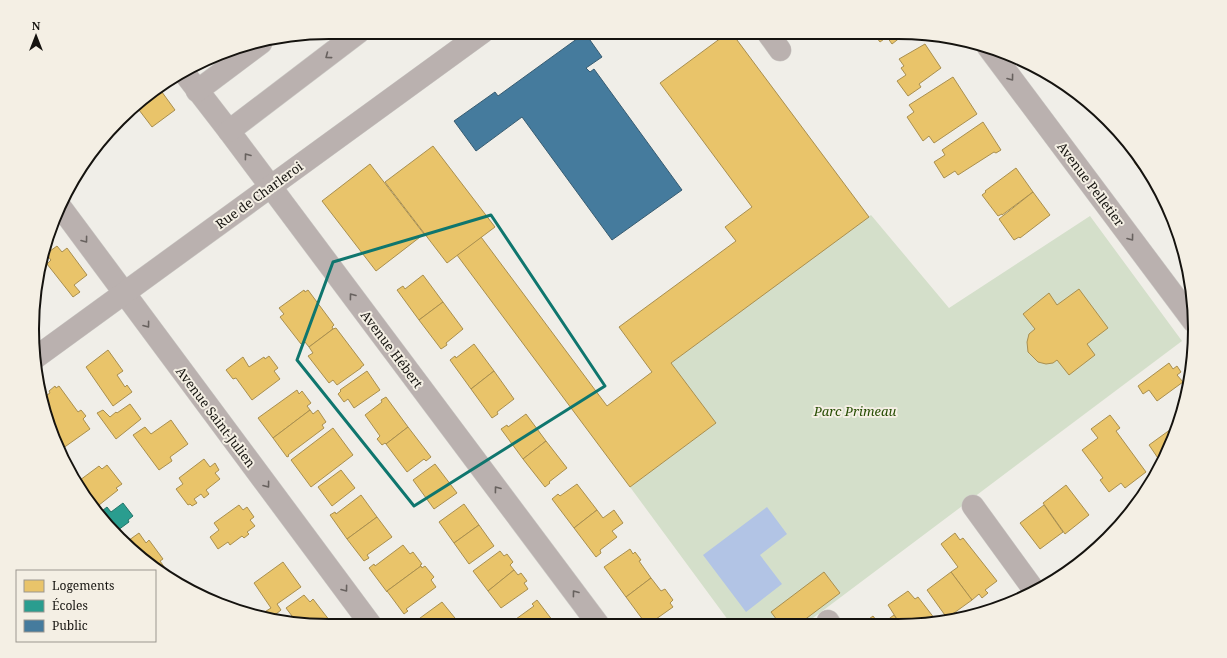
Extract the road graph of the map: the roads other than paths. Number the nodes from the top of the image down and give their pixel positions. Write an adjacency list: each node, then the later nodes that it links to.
1 (350, 39): 8 (street, one-way to 8)
2 (473, 39): 9 (street, Rue de Charleroi)
3 (772, 39): 4 (street)
4 (780, 50)
5 (246, 51): 7 (street)
6 (994, 55): 12 (street, Avenue Pelletier, one-way to 12)
7 (191, 82): 8 (street, Avenue Hébert)
8 (229, 131): 9 (street, Avenue Hébert, one-way to 8)
9 (271, 187): 11 (street, Rue de Charleroi); 17 (street, Avenue Hébert, one-way to 9)
10 (64, 212): 11 (street, Avenue Saint-Julien, one-way to 11)
11 (124, 293): 13 (street, Rue de Charleroi); 16 (street, Avenue Saint-Julien, one-way to 16)
12 (1187, 312)
13 (40, 354)
14 (974, 506): 15 (street)
15 (1031, 586)
16 (368, 619)
17 (594, 619)

